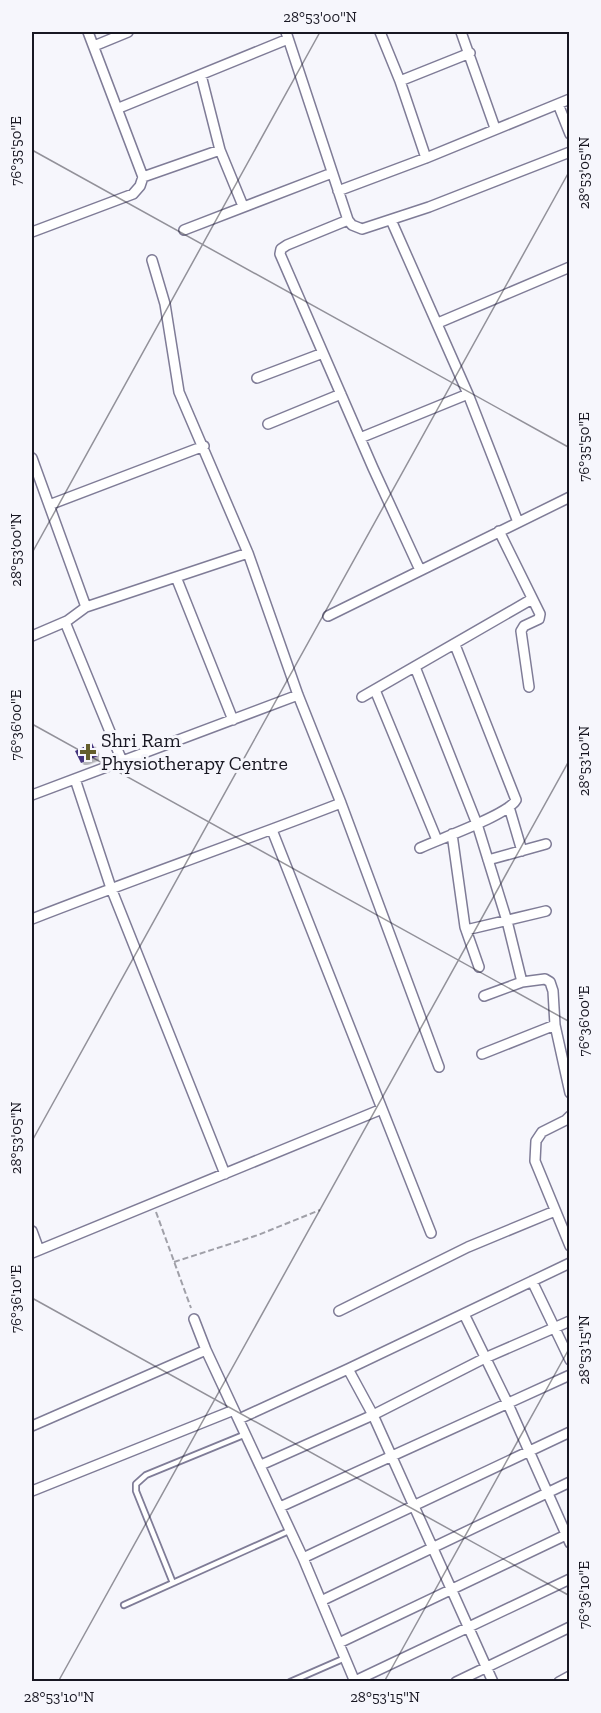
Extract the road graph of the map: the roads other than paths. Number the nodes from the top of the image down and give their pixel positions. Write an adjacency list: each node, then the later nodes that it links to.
1 (88, 32): 6 (street)
2 (128, 32): 6 (street)
3 (380, 32): 9 (street)
4 (461, 32): 7 (street)
5 (287, 35): 8 (street); 18 (street)
6 (94, 46): 12 (street)
7 (470, 53): 9 (street); 13 (street)
8 (201, 75): 12 (street); 15 (street)
9 (400, 81): 17 (street)
10 (570, 99): 11 (street)
11 (558, 104): 13 (street); 14 (street)
12 (119, 108): 19 (street)
13 (495, 128): 17 (street)
14 (570, 134)
15 (220, 150): 19 (street); 21 (street)
16 (570, 152): 23 (street)
17 (426, 158): 20 (street)
18 (332, 173): 20 (street); 21 (street)
19 (143, 177): 25 (street)
20 (338, 191): 22 (street)
21 (243, 206): 24 (street)
22 (348, 220): 23 (street); 29 (street)
23 (391, 220): 28 (street)
24 (184, 230)
25 (32, 232)
26 (152, 260): 35 (street)
27 (570, 267): 28 (street)
28 (438, 323): 32 (street)
29 (323, 353): 30 (street); 31 (street)
30 (258, 378)
31 (341, 394): 33 (street); 34 (street)
32 (468, 394): 34 (street); 39 (street)
33 (268, 424)
34 (360, 438): 42 (street)
35 (204, 446): 38 (street); 41 (street)
36 (32, 458): 38 (street)
37 (570, 497): 39 (street)
38 (49, 505): 45 (street)
39 (518, 522): 40 (street)
40 (499, 531): 42 (street); 44 (street)
41 (248, 553): 43 (street); 53 (street)
42 (420, 570): 46 (street)
43 (176, 577): 45 (street); 55 (street)
44 (532, 599): 49 (street); 51 (street)
45 (86, 608): 47 (street)
46 (328, 616)
47 (65, 622): 48 (street); 56 (street)
48 (32, 636)
49 (455, 645): 50 (street); 60 (street)
50 (415, 667): 52 (street); 61 (street)
51 (529, 687)
52 (375, 690): 54 (street); 64 (street)
53 (298, 695): 55 (street); 59 (street)
54 (362, 697)
55 (233, 720): 56 (street)
56 (122, 761): 57 (street)
57 (75, 779): 58 (street); 69 (street)
58 (32, 795)
59 (341, 803): 62 (street); 79 (street)
60 (509, 807): 61 (street); 67 (street)
61 (477, 824): 63 (street); 68 (street)
62 (272, 830): 69 (street); 81 (street)
63 (452, 834): 64 (street); 73 (street)
64 (437, 840): 66 (street)
65 (546, 844): 67 (street)
66 (420, 848)
67 (522, 851): 68 (street)
68 (488, 860): 72 (street)
69 (111, 888): 71 (street); 83 (street)
70 (546, 911): 72 (street)
71 (32, 919)
72 (507, 921): 73 (street); 75 (street)
73 (466, 930): 74 (street)
74 (479, 967)
75 (522, 982): 76 (street); 77 (street)
76 (484, 996)
77 (555, 1025): 78 (street); 80 (street)
78 (482, 1054)
79 (439, 1067)
80 (570, 1093)
81 (382, 1109): 83 (street); 86 (street)
82 (570, 1116): 84 (street)
83 (225, 1174): 88 (street)
84 (555, 1211): 87 (street); 91 (street)
85 (32, 1231): 88 (street)
86 (430, 1233)
87 (570, 1246)
88 (35, 1251)
89 (570, 1263): 90 (street)
90 (532, 1281): 92 (street); 95 (street)
91 (339, 1311)
92 (464, 1314): 97 (street); 99 (street)
93 (194, 1318): 96 (street)
94 (570, 1321): 95 (street)
95 (554, 1328): 97 (street); 98 (street)
96 (206, 1350): 102 (street); 104 (street)
97 (485, 1358): 101 (street); 103 (street)
98 (570, 1360)
99 (348, 1369): 102 (street); 103 (street)
100 (570, 1375): 101 (street)
101 (508, 1404): 107 (street); 108 (street)
102 (237, 1414): 106 (street); 111 (street)
103 (373, 1415): 108 (street); 109 (street)
104 (32, 1426)
105 (570, 1432): 107 (street)
106 (246, 1434): 109 (street); 120 (lane)
107 (529, 1451): 112 (street); 113 (street)
108 (392, 1458): 113 (street); 114 (street)
109 (261, 1465): 114 (street)
110 (570, 1482): 112 (street)
111 (32, 1491)
112 (547, 1493): 116 (street); 117 (street)
113 (414, 1506): 117 (street); 118 (street)
114 (280, 1507): 115 (street)
115 (291, 1530): 118 (street); 120 (lane)
116 (568, 1537): 121 (street)
117 (432, 1548): 121 (street); 122 (street)
118 (303, 1558): 122 (street)
119 (570, 1578): 124 (street)
120 (173, 1583): 123 (lane)
121 (451, 1590): 124 (street); 126 (street)
122 (321, 1601): 126 (street)
123 (124, 1605)
124 (467, 1627): 128 (street); 130 (street)
125 (570, 1627): 128 (street)
126 (339, 1643): 127 (street)
127 (345, 1658): 130 (street); 131 (lane)
128 (486, 1667): 132 (street); 133 (street)
129 (570, 1676): 134 (street)
130 (355, 1681)
131 (290, 1682)
132 (456, 1682)
133 (493, 1682)
134 (559, 1682)

